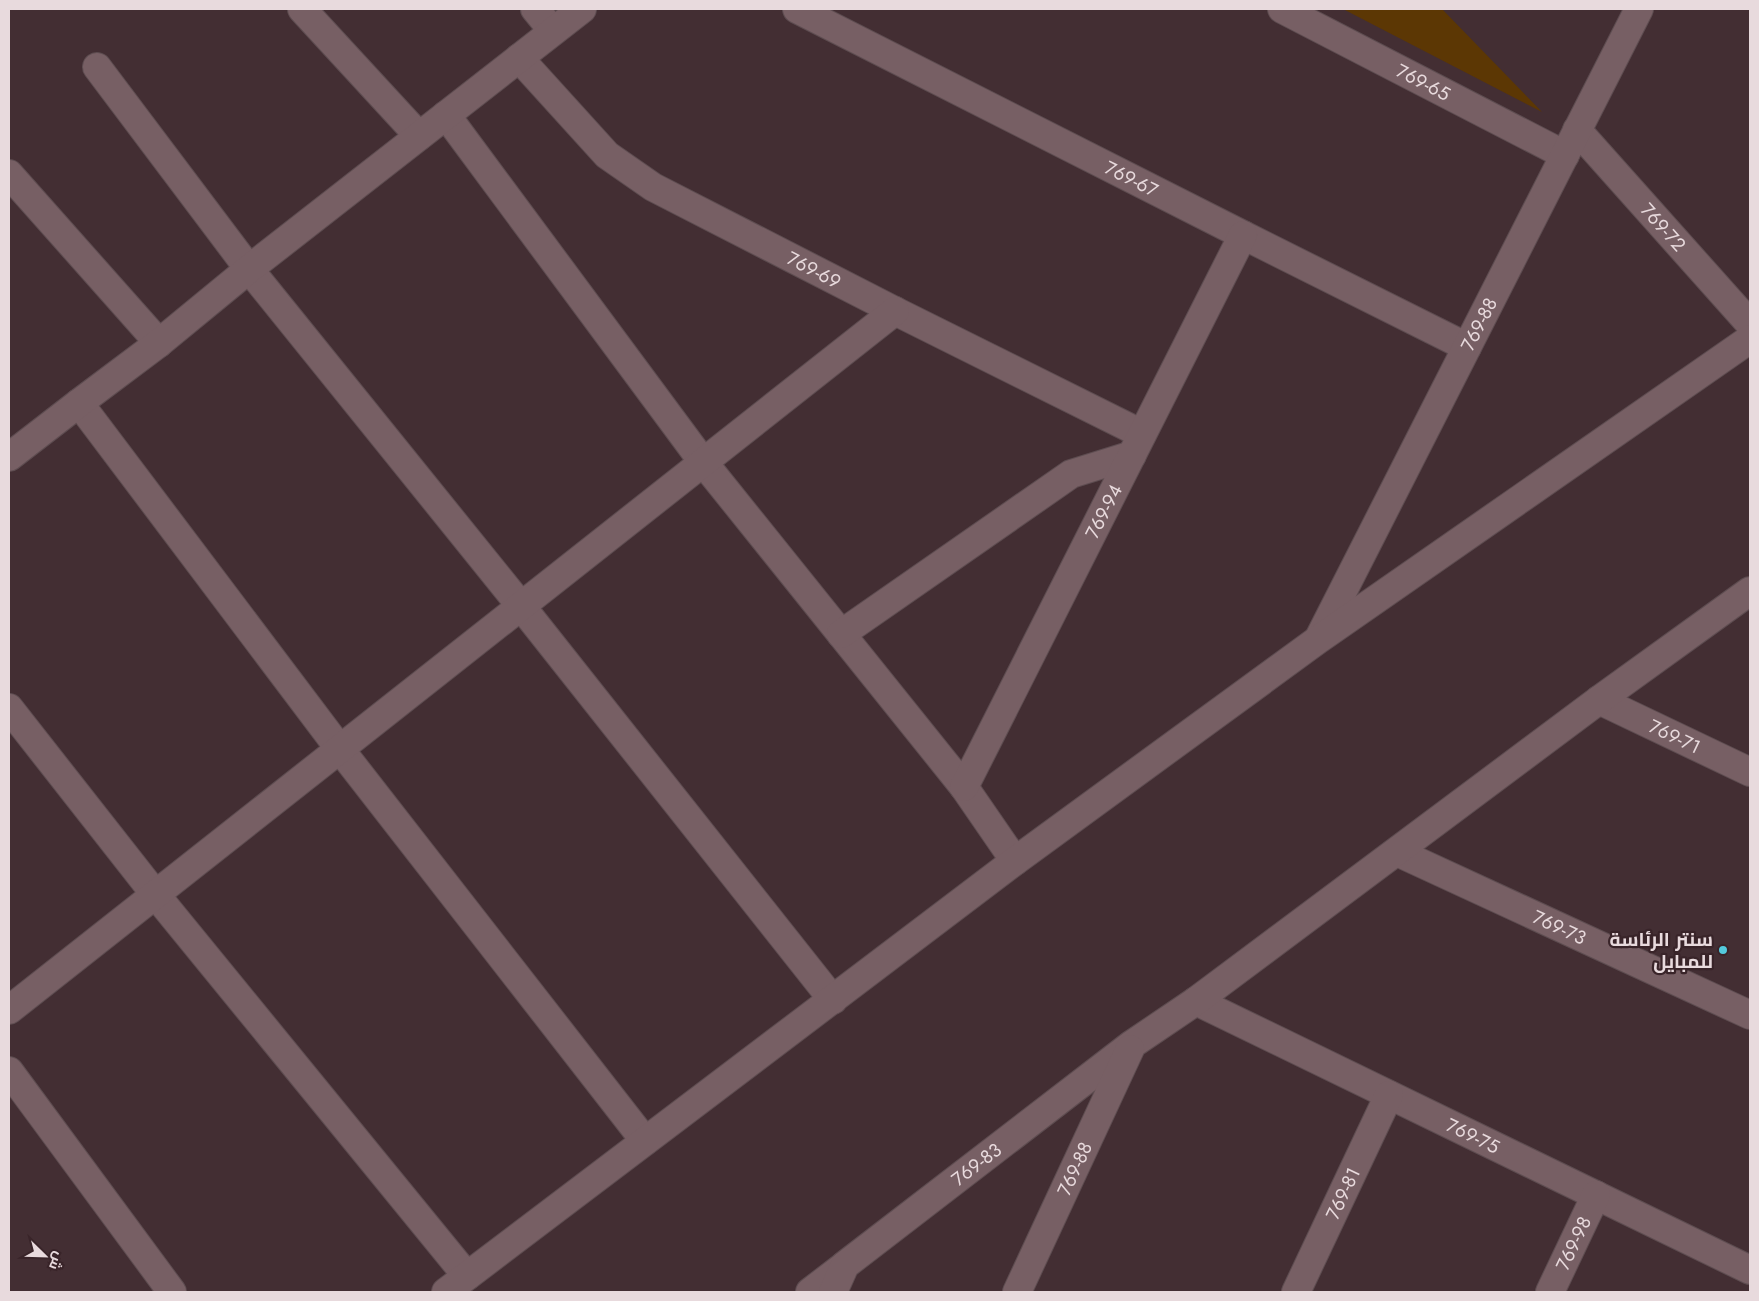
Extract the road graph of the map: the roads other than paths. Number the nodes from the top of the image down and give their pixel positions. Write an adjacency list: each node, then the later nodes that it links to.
1 (302, 9): 12 (street)
2 (535, 9): 7 (street)
3 (582, 9): 7 (street)
4 (797, 9): 15 (street, 769-67)
5 (1282, 9): 13 (street, 769-65)
6 (1638, 9): 11 (street, 769-88)
7 (553, 31): 8 (street)
8 (519, 58): 10 (street); 17 (street, 769-69)
9 (98, 67): 16 (street)
10 (446, 114): 12 (street); 25 (street)
11 (1577, 130): 13 (street, 769-88); 18 (street, 769-72)
12 (419, 136): 16 (street)
13 (1564, 155): 21 (street, 769-88)
14 (9, 174): 20 (street)
15 (1242, 235): 21 (street, 769-67); 23 (street, 769-94)
16 (249, 269): 20 (street); 27 (street)
17 (894, 311): 23 (street, 769-69); 25 (street)
18 (1750, 324)
19 (1750, 340): 29 (street)
20 (159, 343): 22 (street)
21 (1467, 347): 29 (street, 769-88)
22 (78, 403): 24 (street); 32 (street)
23 (1137, 444): 28 (street); 34 (street, 769-94)
24 (9, 457)
25 (703, 462): 27 (street); 28 (street)
26 (1750, 591): 30 (street, 769-83)
27 (521, 606): 32 (street); 38 (street)
28 (841, 634): 34 (street)
29 (1318, 639): 36 (street)
30 (1599, 700): 33 (street, 769-71); 35 (street, 769-83)
31 (9, 708): 37 (street)
32 (339, 748): 37 (street); 45 (street)
33 (1750, 772)
34 (964, 787): 36 (street)
35 (1397, 852): 39 (street, 769-83); 41 (street, 769-73)
36 (1015, 861): 38 (street)
37 (155, 894): 40 (street); 49 (street)
38 (833, 1000): 45 (street)
39 (1196, 1001): 42 (street, 769-83); 44 (street, 769-75)
40 (9, 1010)
41 (1750, 1015)
42 (1131, 1045): 47 (street, 769-83); 53 (street, 769-88)
43 (9, 1072): 50 (street)
44 (1389, 1095): 46 (street, 769-75); 54 (street, 769-81)
45 (645, 1141): 49 (street)
46 (1596, 1195): 48 (street, 769-75); 55 (street, 769-98)
47 (845, 1265): 51 (street); 52 (street, 769-83)
48 (1750, 1270)
49 (456, 1284)
50 (172, 1292)
51 (810, 1292)
52 (833, 1292)
53 (1017, 1292)
54 (1296, 1292)
55 (1550, 1292)

